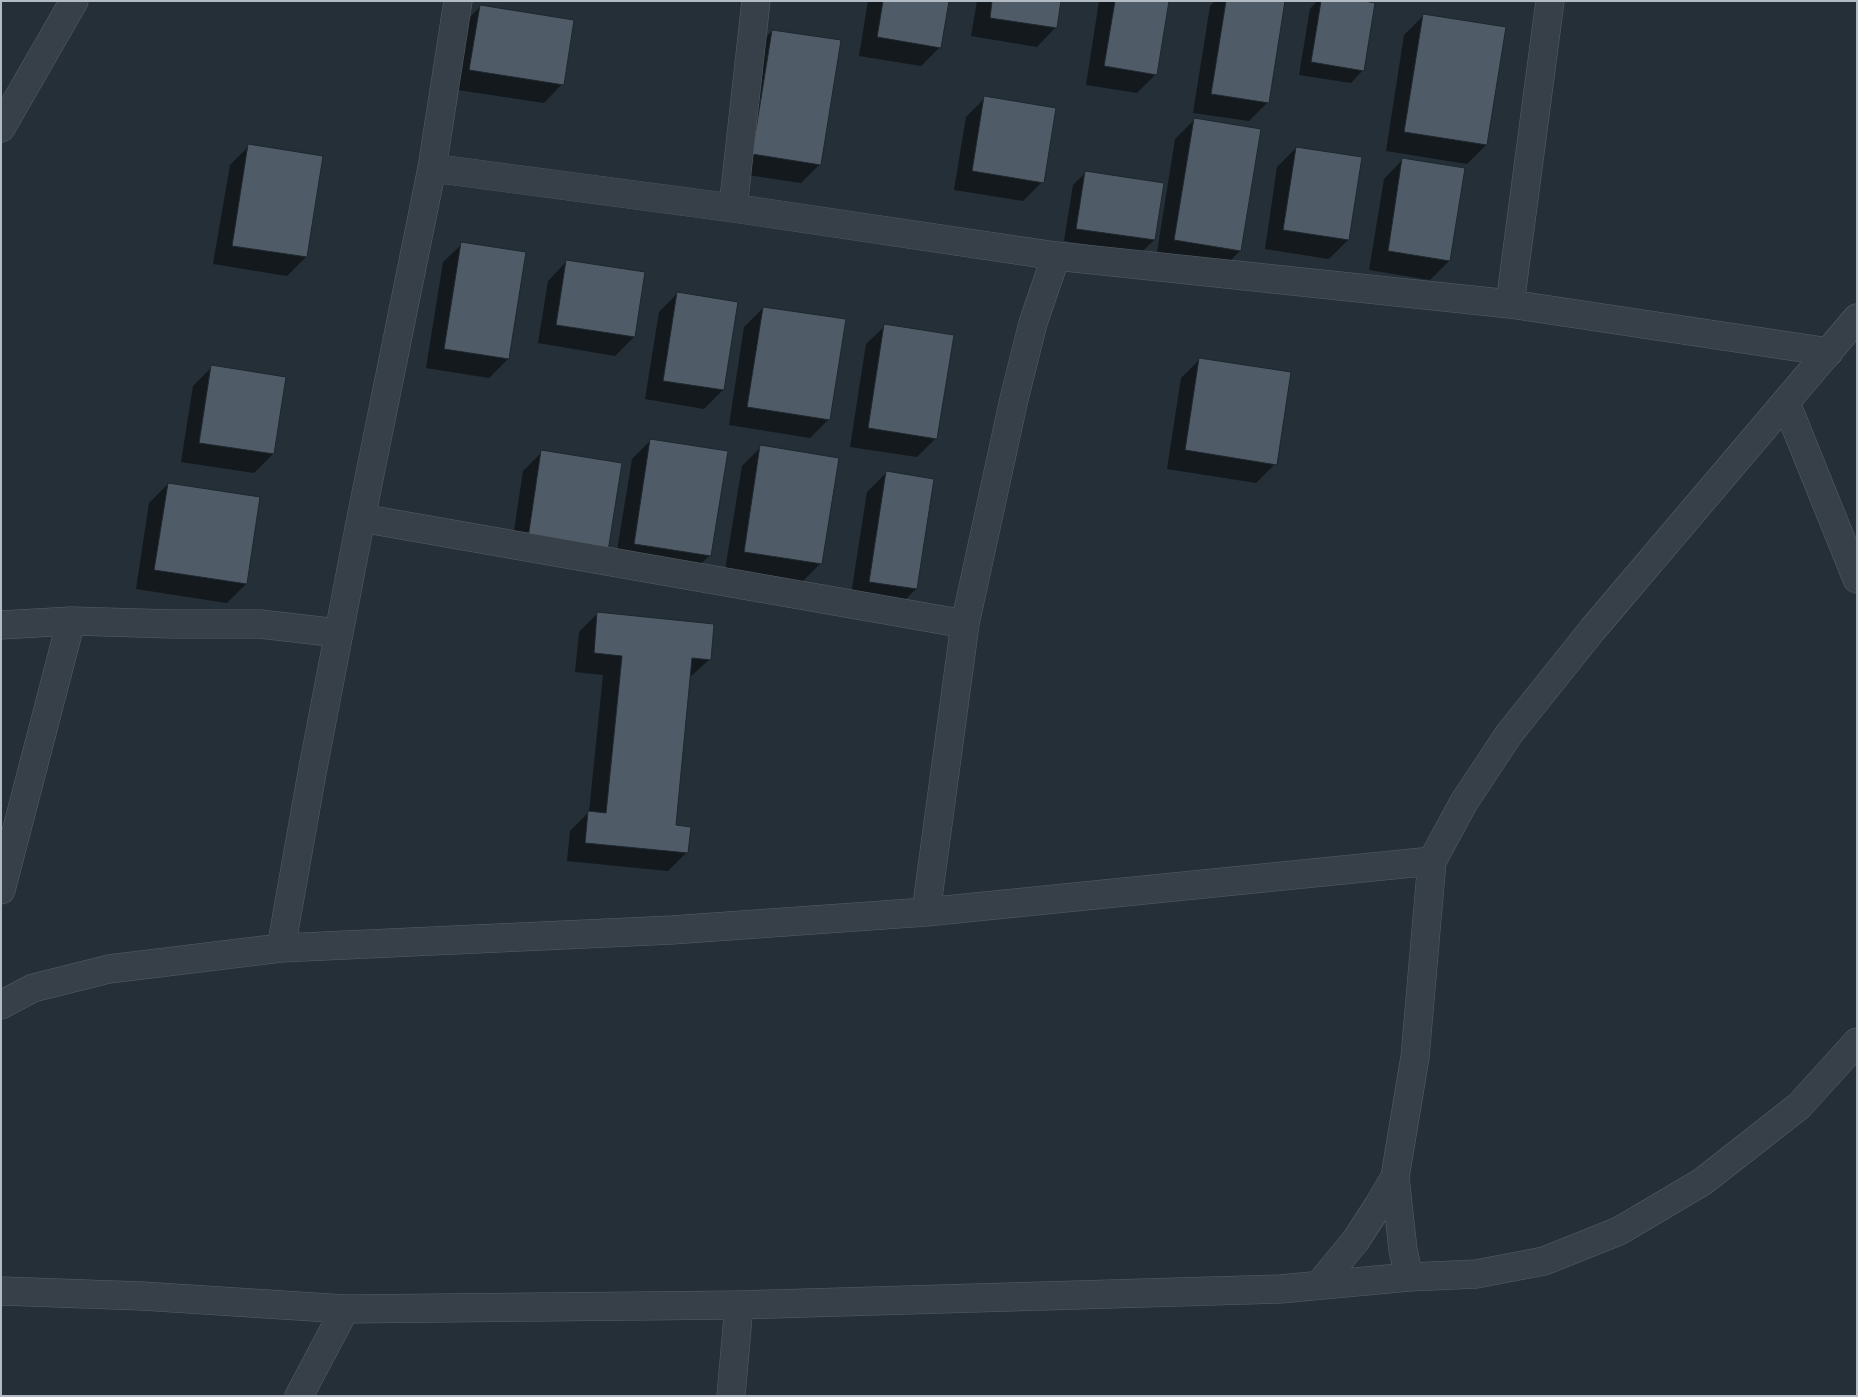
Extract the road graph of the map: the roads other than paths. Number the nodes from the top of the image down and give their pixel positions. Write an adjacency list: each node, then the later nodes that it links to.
1 (74, 1): 5 (street)
2 (458, 1): 6 (street)
3 (756, 1): 7 (street)
4 (1550, 1): 9 (street)
5 (1, 128)
6 (432, 168): 7 (street); 13 (street)
7 (734, 208): 8 (street)
8 (1056, 256): 9 (street); 16 (street)
9 (1510, 304): 11 (street)
10 (1857, 318): 11 (street)
11 (1829, 352): 12 (street)
12 (1786, 403): 14 (street); 19 (street)
13 (360, 518): 16 (street); 18 (street)
14 (1857, 580)
15 (71, 621): 17 (street); 18 (street); 20 (street)
16 (965, 624): 21 (street)
17 (1, 625)
18 (338, 633): 22 (street)
19 (1432, 861): 21 (street); 25 (street)
20 (1, 890)
21 (926, 912): 22 (street)
22 (281, 948): 23 (street)
23 (1, 1005)
24 (1857, 1042): 26 (street)
25 (1395, 1177): 26 (street); 27 (street)
26 (1409, 1277): 27 (street)
27 (1319, 1285): 29 (street)
28 (1, 1291): 30 (street)
29 (739, 1305): 30 (street); 32 (street)
30 (345, 1309): 31 (street)
31 (299, 1396)
32 (731, 1396)

